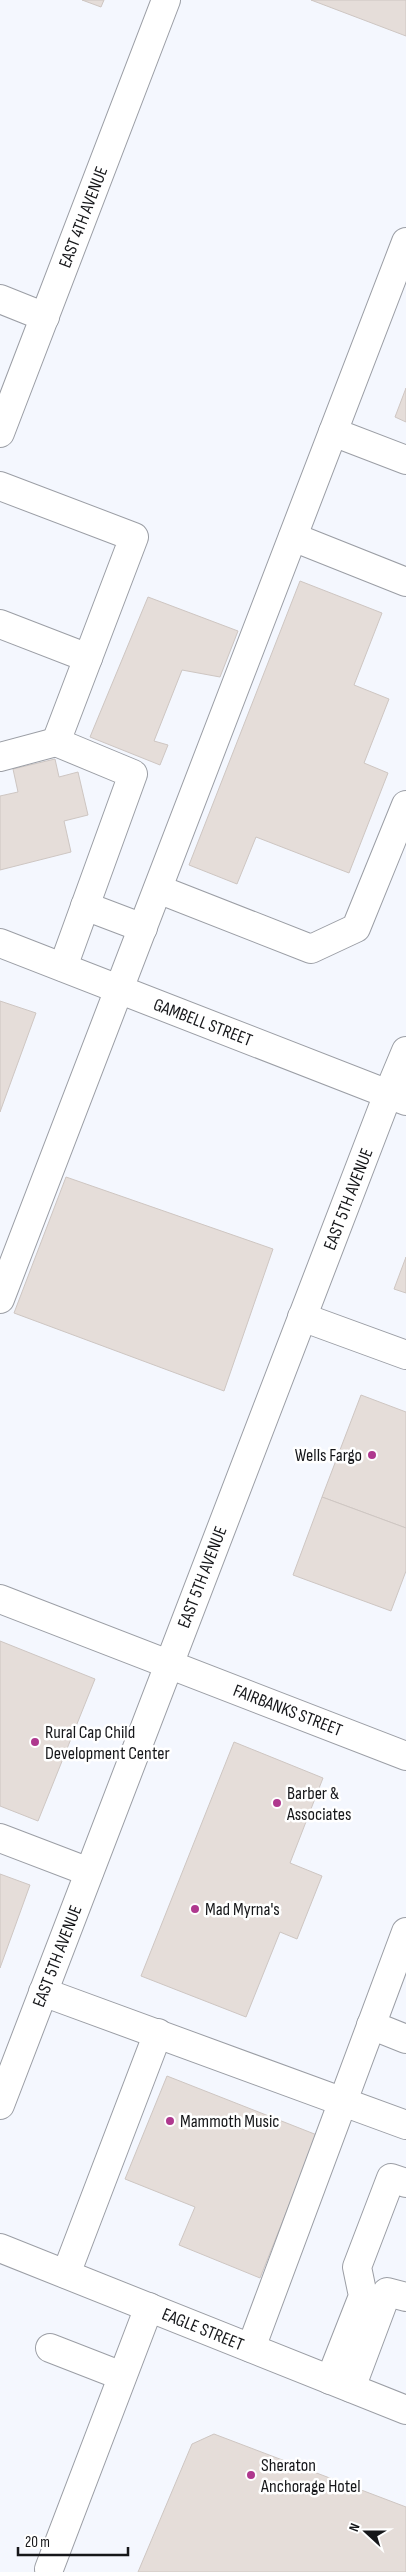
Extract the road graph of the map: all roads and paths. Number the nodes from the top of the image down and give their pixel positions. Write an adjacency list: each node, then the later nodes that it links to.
1 (166, 0): 4 (main road, EAST 4TH AVENUE)
2 (406, 242): 5 (main road)
3 (0, 299): 4 (main road)
4 (45, 317): 6 (main road, EAST 4TH AVENUE)
5 (333, 432): 7 (main road); 9 (main road)
6 (0, 433)
7 (406, 460)
8 (0, 486): 12 (main road)
9 (293, 537): 10 (main road); 16 (main road)
10 (406, 582)
11 (0, 624): 12 (main road)
12 (88, 658): 13 (main road)
13 (56, 742): 14 (main road); 17 (main road)
14 (0, 757)
15 (406, 805): 16 (main road)
16 (158, 889): 18 (main road)
17 (85, 906): 18 (main road); 20 (main road)
18 (143, 928): 21 (main road)
19 (0, 943): 20 (main road, GAMBELL STREET)
20 (63, 967): 21 (main road, GAMBELL STREET)
21 (119, 990): 23 (main road, GAMBELL STREET); 24 (main road)
22 (406, 1051): 23 (main road, EAST 5TH AVENUE)
23 (397, 1097): 25 (main road, EAST 5TH AVENUE)
24 (0, 1299)
25 (302, 1317): 26 (main road); 28 (main road, EAST 5TH AVENUE)
26 (406, 1355)
27 (0, 1599): 28 (main road, FAIRBANKS STREET)
28 (169, 1663): 29 (main road, FAIRBANKS STREET); 31 (main road, EAST 5TH AVENUE)
29 (406, 1756)
30 (0, 1838): 31 (main road)
31 (89, 1872): 33 (main road, EAST 5TH AVENUE)
32 (406, 1932): 34 (main road)
33 (43, 1992): 35 (main road); 38 (main road, EAST 5TH AVENUE)
34 (371, 2025): 36 (main road); 37 (main road)
35 (158, 2033): 37 (main road); 42 (main road)
36 (406, 2039)
37 (343, 2102): 39 (main road); 46 (main road)
38 (0, 2105)
39 (406, 2125)
40 (406, 2183): 48 (main road)
41 (0, 2248): 42 (main road, EAGLE STREET)
42 (66, 2274): 44 (main road, EAGLE STREET)
43 (406, 2297): 48 (main road)
44 (149, 2307): 46 (main road, EAGLE STREET); 47 (main road)
45 (50, 2348): 47 (main road)
46 (251, 2348): 48 (main road, EAGLE STREET)
47 (122, 2376): 50 (main road)
48 (340, 2384): 49 (main road, EAGLE STREET)
49 (406, 2410)
50 (49, 2569)

